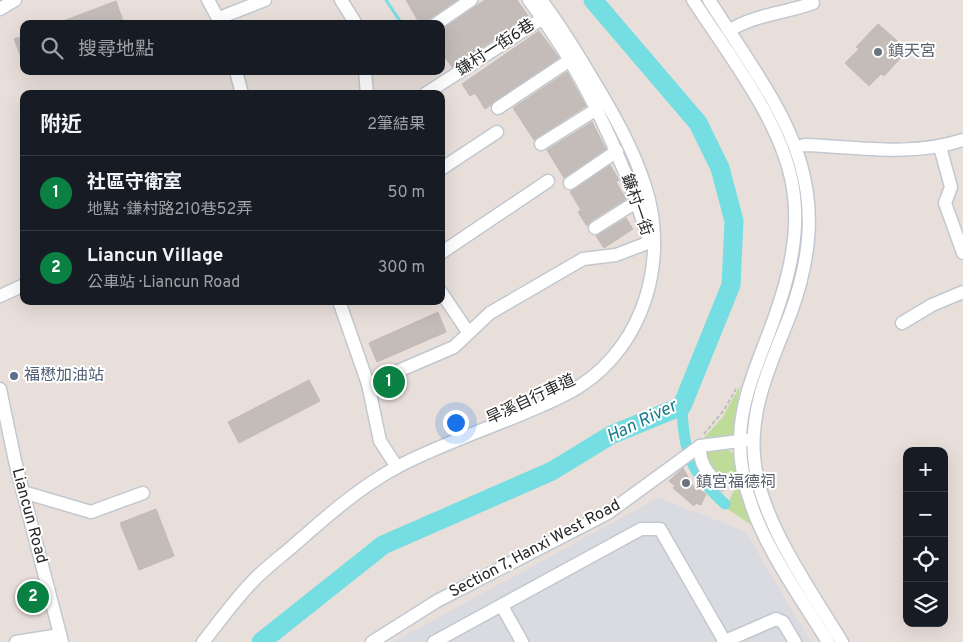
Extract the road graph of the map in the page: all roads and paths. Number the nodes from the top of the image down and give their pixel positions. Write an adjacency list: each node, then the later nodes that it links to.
1 (16, 0): 11 (street)
2 (208, 0): 13 (street)
3 (265, 0): 14 (street)
4 (341, 0): 15 (street)
5 (471, 0): 16 (street)
6 (529, 0): 12 (street, 鐮村一街)
7 (541, 0): 52 (street)
8 (693, 0): 50 (street)
9 (709, 0): 17 (street)
10 (813, 3): 17 (street)
11 (0, 9)
12 (543, 18): 18 (street, 鐮村一街); 23 (street, 鎌村一街6巷)
13 (219, 20)
14 (222, 20)
15 (354, 20)
16 (442, 20)
17 (729, 31): 29 (street)
18 (570, 60): 24 (street); 25 (street, 鐮村一街)
19 (237, 75): 21 (street)
20 (365, 75): 22 (street)
21 (241, 90)
22 (367, 90)
23 (431, 90)
24 (498, 108)
25 (597, 109): 28 (street); 31 (street, 鐮村一街)
26 (497, 132): 32 (street)
27 (963, 140): 30 (street)
28 (541, 144)
29 (796, 147): 30 (street); 49 (street)
30 (940, 147): 38 (street)
31 (617, 152): 34 (street); 35 (street, 鐮村一街)
32 (445, 166)
33 (548, 181): 37 (street)
34 (570, 183)
35 (636, 202): 36 (street); 45 (street, 鐮村一街)
36 (595, 228)
37 (445, 250)
38 (963, 253)
39 (20, 287): 41 (street)
40 (963, 292): 44 (street)
41 (0, 296)
42 (445, 298): 45 (street)
43 (340, 305): 46 (street)
44 (902, 322)
45 (468, 332): 46 (street)
46 (368, 384): 52 (street)
47 (738, 385): 51 (path)
48 (0, 388): 54 (street, Liancun Road)
49 (753, 439): 50 (street, Section 7, Hanxi West Road); 66 (street)
50 (740, 441): 51 (street, Section 7, Hanxi West Road); 65 (street)
51 (692, 451): 53 (street); 60 (street, Section 7, Hanxi West Road)
52 (397, 467): 59 (street)
53 (720, 484)
54 (23, 492): 55 (street); 57 (street, Liancun Road)
55 (143, 493)
56 (502, 606): 61 (street); 62 (street); 63 (street)
57 (61, 638): 58 (street)
58 (16, 642)
59 (203, 642)
60 (372, 642)
61 (434, 642)
62 (522, 642)
63 (724, 642): 64 (street)
64 (795, 642)
65 (828, 642)
66 (842, 642)

